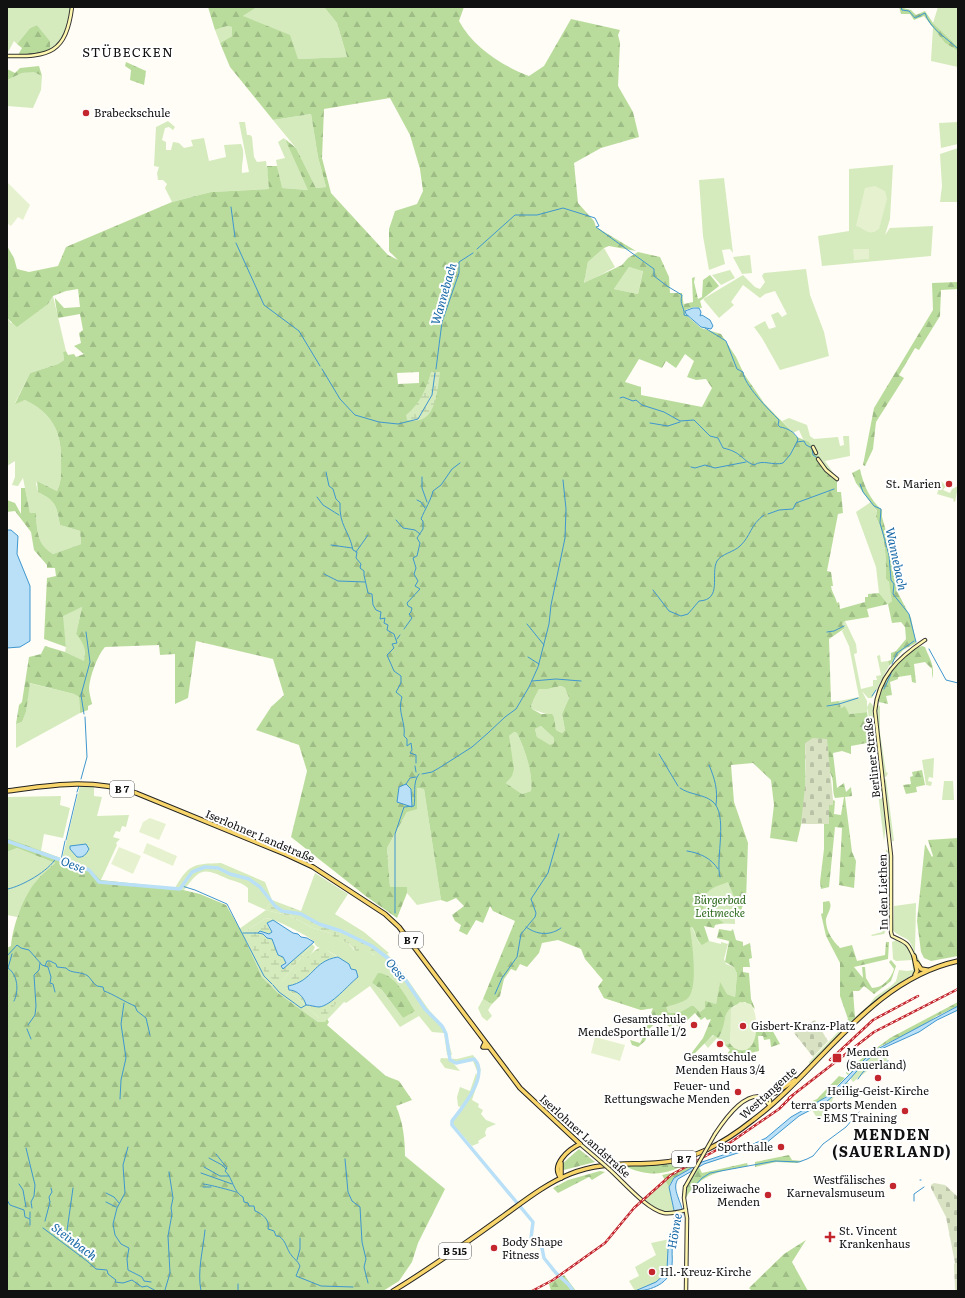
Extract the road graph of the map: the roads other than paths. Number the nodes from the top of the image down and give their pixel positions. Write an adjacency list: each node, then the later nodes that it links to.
1 (72, 7): 2 (street)
2 (7, 56)
3 (814, 447): 4 (street)
4 (816, 453)
5 (818, 459): 6 (street)
6 (837, 479)
7 (925, 640): 9 (street, Berliner Straße)
8 (7, 791): 20 (main road, Iserlohner Landstraße / B 7)
9 (890, 845): 10 (street, In den Liethen)
10 (914, 956): 12 (street, In den Liethen); 15 (main road)
11 (958, 961): 13 (main road, Westtangente / B 7)
12 (917, 963): 13 (main road); 14 (street, In den Liethen)
13 (930, 970): 14 (main road, Westtangente / B 7)
14 (921, 974): 15 (main road, Westtangente / B 7)
15 (913, 978): 16 (main road, Westtangente / B 7)
16 (801, 1076): 17 (main road); 19 (main road, Westtangente / B 7)
17 (763, 1097): 18 (street); 19 (street)
18 (757, 1098): 19 (street); 26 (street, bridge)
19 (770, 1106): 24 (main road, Westtangente / B 7)
20 (573, 1138): 21 (main road, Iserlohner Landstraße / B 7); 22 (main road)
21 (580, 1144): 22 (main road); 23 (main road); 26 (street, Iserlohner Landstraße, bridge)
22 (573, 1148): 25 (main road)
23 (560, 1170): 24 (main road, B 7); 25 (main road)
24 (571, 1173): 25 (main road, Westtangente / B 7)
25 (561, 1178): 27 (main road, B 515)
26 (685, 1210): 28 (street)
27 (393, 1291)
28 (686, 1291)

